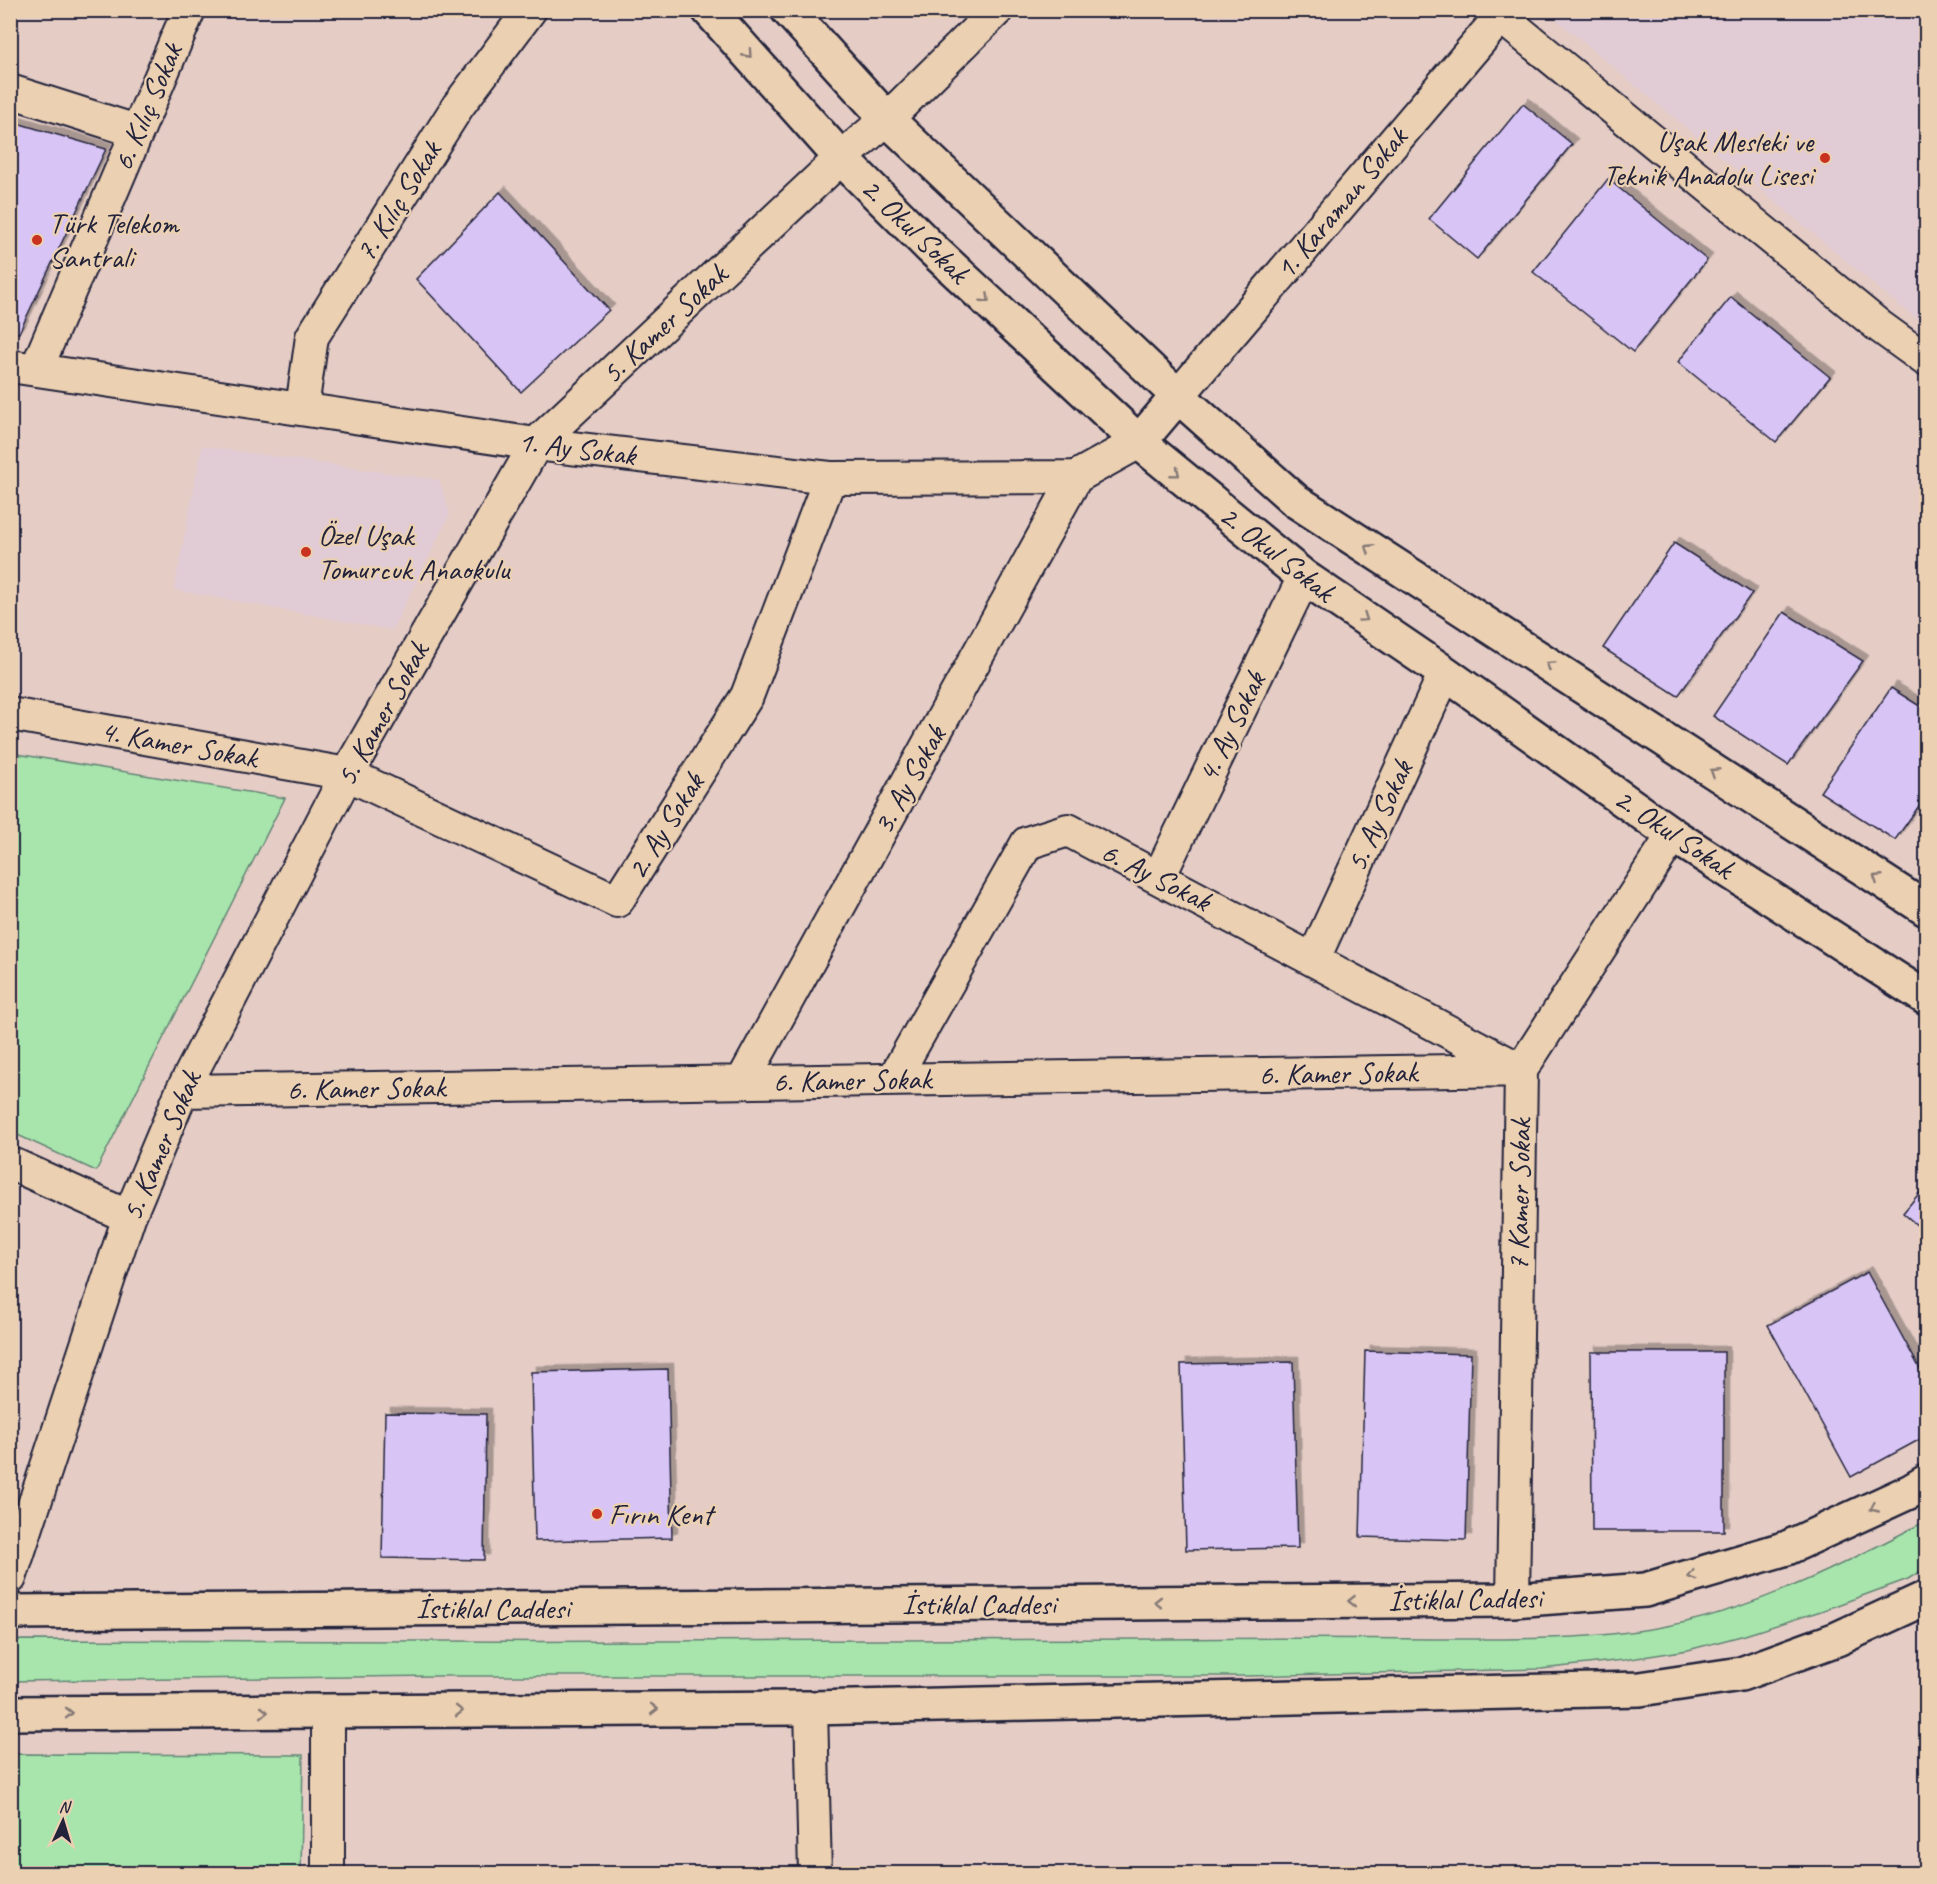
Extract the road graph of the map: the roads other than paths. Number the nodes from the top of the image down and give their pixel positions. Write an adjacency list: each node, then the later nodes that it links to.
1 (189, 10): 9 (street, 6. Kılıç Sokak)
2 (530, 10): 14 (street, 7. Kılıç Sokak)
3 (709, 10): 10 (main road, 2. Okul Sokak, one-way to 10)
4 (788, 10): 8 (main road, 2. Okul Sokak)
5 (997, 10): 8 (street, 5. Kamer Sokak)
6 (1500, 12): 11 (street); 13 (street, 1. Karaman Sokak)
7 (10, 91): 9 (street)
8 (887, 119): 10 (street, 5. Kamer Sokak); 13 (main road, 2. Okul Sokak)
9 (136, 131): 12 (street, 6. Kılıç Sokak)
10 (841, 158): 15 (main road, 2. Okul Sokak, one-way to 15); 16 (street, 5. Kamer Sokak)
11 (1926, 360)
12 (23, 368): 14 (street, 1. Ay Sokak)
13 (1178, 396): 15 (main road); 25 (main road, 2. Okul Sokak, one-way to 13)
14 (302, 408): 16 (street, 1. Ay Sokak)
15 (1139, 442): 17 (street, 1. Ay Sokak); 19 (main road, 2. Okul Sokak, one-way to 19)
16 (536, 444): 18 (street, 1. Ay Sokak); 22 (street, 5. Kamer Sokak)
17 (1076, 477): 18 (street, 1. Ay Sokak); 30 (street, 3. Ay Sokak)
18 (830, 478): 22 (street, 2. Ay Sokak)
19 (1304, 578): 20 (main road, 2. Okul Sokak, one-way to 20); 24 (street, 4. Ay Sokak)
20 (1445, 673): 23 (main road, 2. Okul Sokak); 26 (street, 5. Ay Sokak)
21 (10, 714): 22 (street, 4. Kamer Sokak)
22 (347, 774): 31 (street, 5. Kamer Sokak)
23 (1673, 835): 27 (main road, 2. Okul Sokak); 28 (street)
24 (1159, 877): 26 (street, 6. Ay Sokak); 29 (street, 6. Ay Sokak)
25 (1926, 909)
26 (1314, 958): 28 (street, 6. Ay Sokak)
27 (1926, 998)
28 (1521, 1070): 29 (street, 6. Kamer Sokak); 37 (street, 7 Kamer Sokak)
29 (893, 1080): 30 (street, 6. Kamer Sokak)
30 (742, 1082): 31 (street, 6. Kamer Sokak)
31 (182, 1091): 33 (street, 5. Kamer Sokak)
32 (10, 1163): 33 (street)
33 (129, 1217): 35 (street, 5. Kamer Sokak)
34 (1926, 1482): 37 (main road, İstiklal Caddesi, one-way to 37)
35 (10, 1578)
36 (1926, 1598): 39 (main road)
37 (1513, 1600): 38 (main road, İstiklal Caddesi, one-way to 38)
38 (10, 1612)
39 (811, 1708): 40 (main road, one-way to 39); 43 (street)
40 (328, 1712): 41 (main road, one-way to 40); 42 (street)
41 (10, 1713)
42 (328, 1874)
43 (815, 1874)

